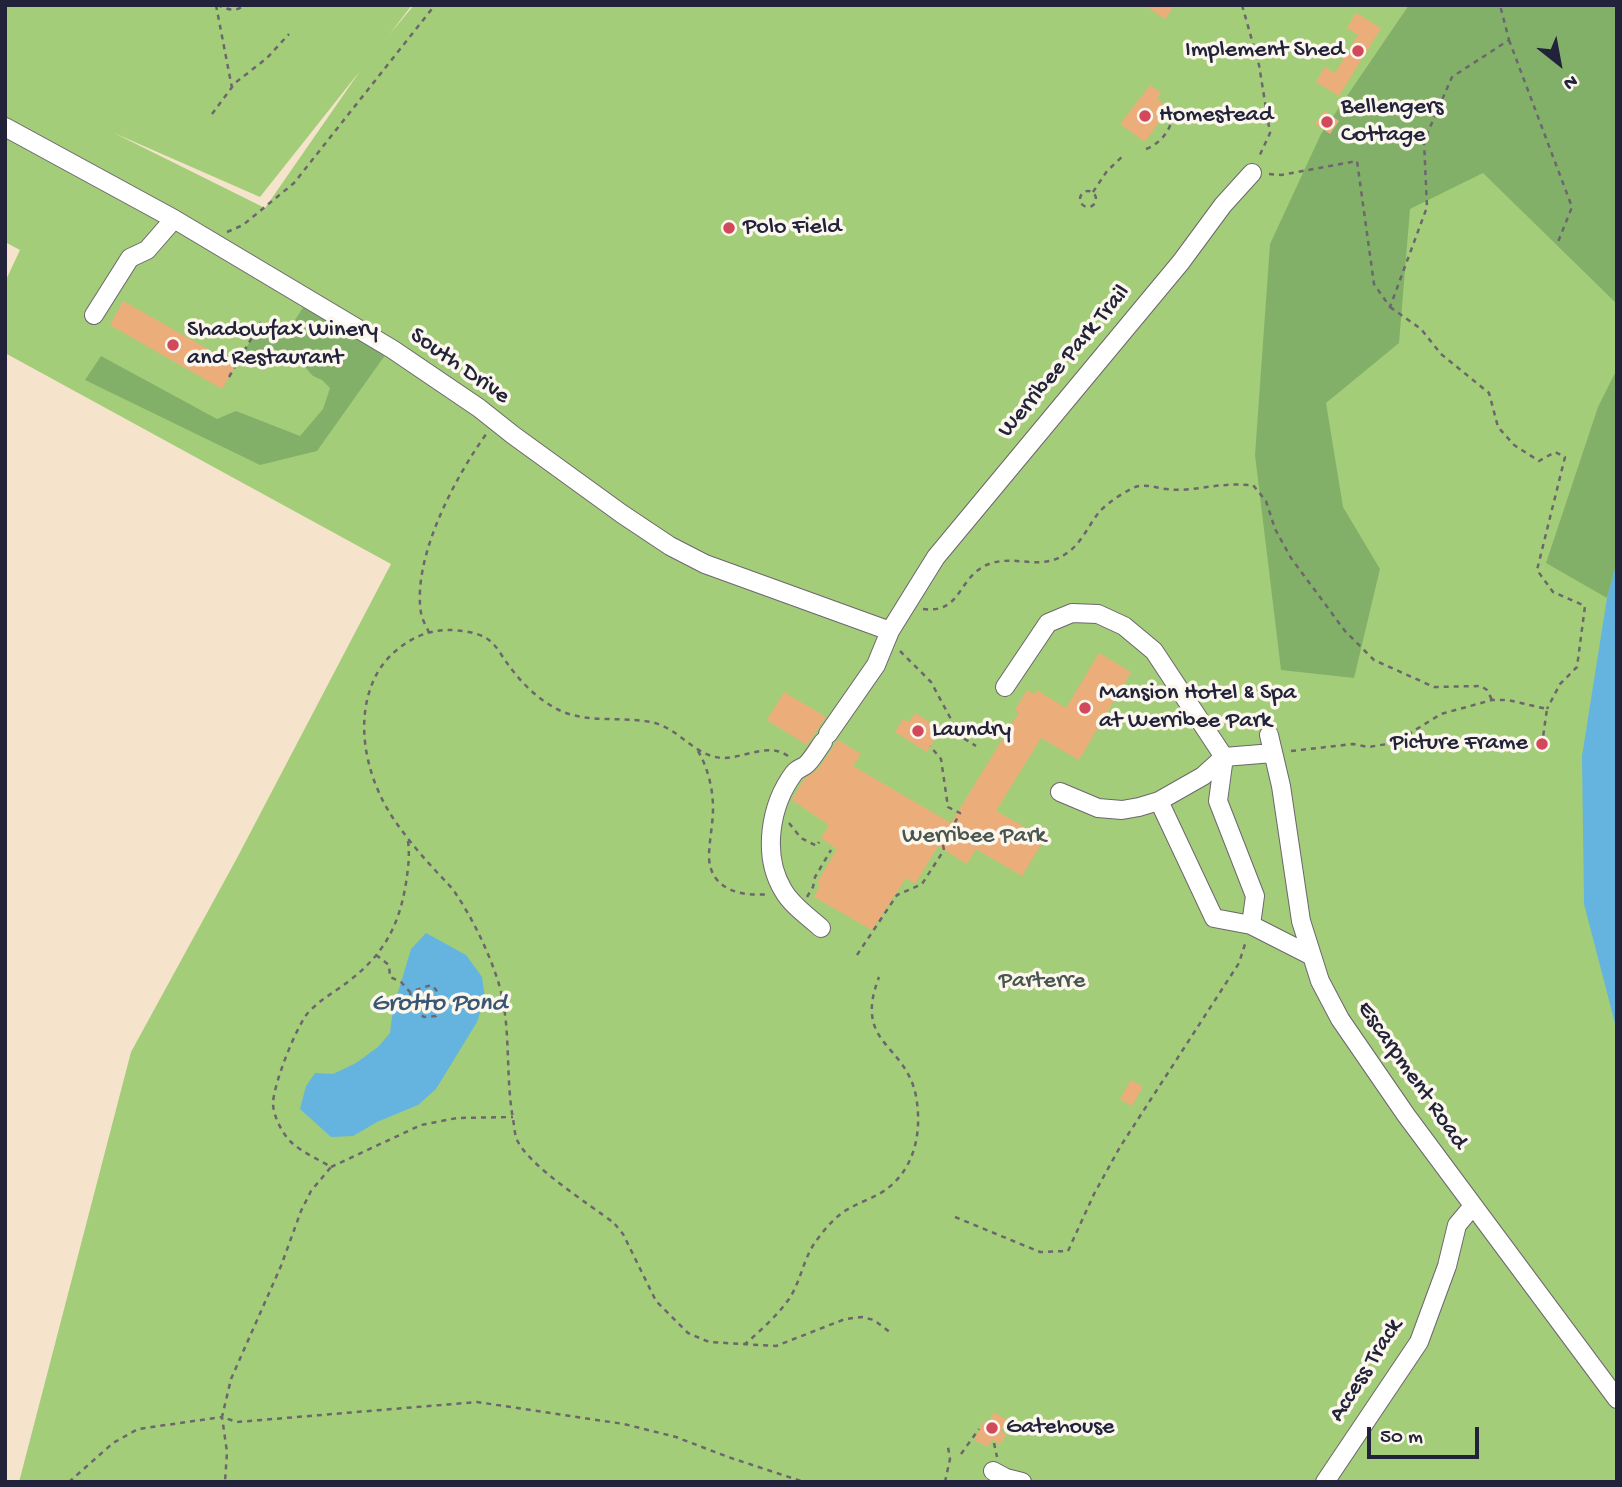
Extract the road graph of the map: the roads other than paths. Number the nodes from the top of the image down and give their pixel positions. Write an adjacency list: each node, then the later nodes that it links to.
1 (5, 127): 3 (street, South Drive)
2 (1252, 173): 5 (street, Werribee Park Trail)
3 (174, 219): 4 (street); 5 (street, South Drive)
4 (94, 315)
5 (888, 635): 11 (street, Werribee Park Trail)
6 (1005, 687): 7 (street)
7 (1224, 757): 9 (street); 10 (street); 12 (street, Escarpment Road)
8 (1060, 792): 9 (street)
9 (1159, 801): 10 (street)
10 (1251, 925): 12 (street)
11 (821, 928)
12 (1312, 956): 13 (street, Escarpment Road)
13 (1473, 1206): 14 (street, Escarpment Road); 17 (street, Access Track)
14 (1617, 1399)
15 (993, 1471): 16 (street)
16 (1022, 1482)
17 (1325, 1482)

